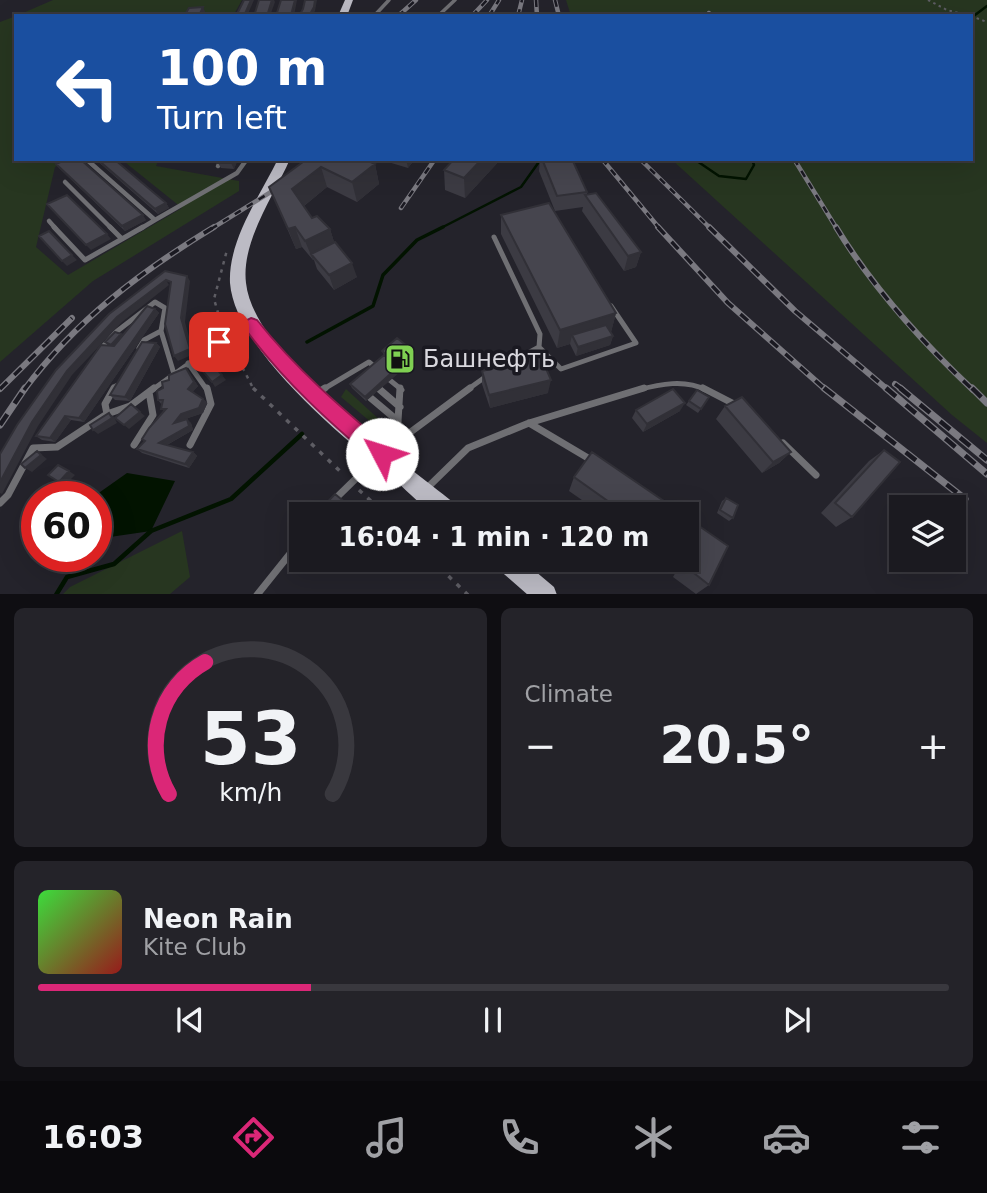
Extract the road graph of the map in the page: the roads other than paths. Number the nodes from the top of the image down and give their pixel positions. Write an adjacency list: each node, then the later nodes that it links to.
1 (389, 0): 3 (lane)
2 (455, 0): 4 (lane)
3 (376, 14)
4 (440, 14)
5 (88, 161): 11 (lane)
6 (221, 161): 9 (lane)
7 (246, 161): 11 (lane)
8 (283, 161): 16 (main road)
9 (218, 166)
10 (65, 182): 14 (lane)
11 (155, 220): 14 (lane)
12 (49, 221): 14 (lane)
13 (494, 237): 18 (lane)
14 (122, 239)
15 (607, 299): 18 (lane)
16 (251, 324): 21 (lane); 27 (main road)
17 (160, 331): 19 (lane); 20 (lane); 23 (lane)
18 (539, 347): 38 (lane)
19 (137, 351)
20 (90, 362)
21 (188, 363): 23 (lane); 36 (lane)
22 (356, 370): 24 (lane); 28 (lane); 28 (lane)
23 (174, 374): 26 (lane)
24 (346, 376): 27 (lane); 31 (lane)
25 (118, 383): 30 (lane)
26 (149, 392): 30 (lane); 35 (lane)
27 (313, 396): 38 (main road)
28 (400, 407): 31 (lane)
29 (748, 411): 32 (lane)
30 (107, 414): 37 (lane)
31 (398, 421): 38 (lane)
32 (529, 423): 39 (lane); 41 (lane)
33 (777, 438): 40 (lane)
34 (37, 439): 37 (lane)
35 (134, 445)
36 (190, 445)
37 (33, 448): 44 (lane)
38 (382, 454): 41 (main road); 42 (lane)
39 (606, 468)
40 (816, 475)
41 (424, 491): 43 (main road)
42 (333, 502)
43 (437, 502)
44 (0, 503)
45 (289, 555): 47 (lane)
46 (519, 572): 48 (main road)
47 (257, 594)
48 (546, 594)

